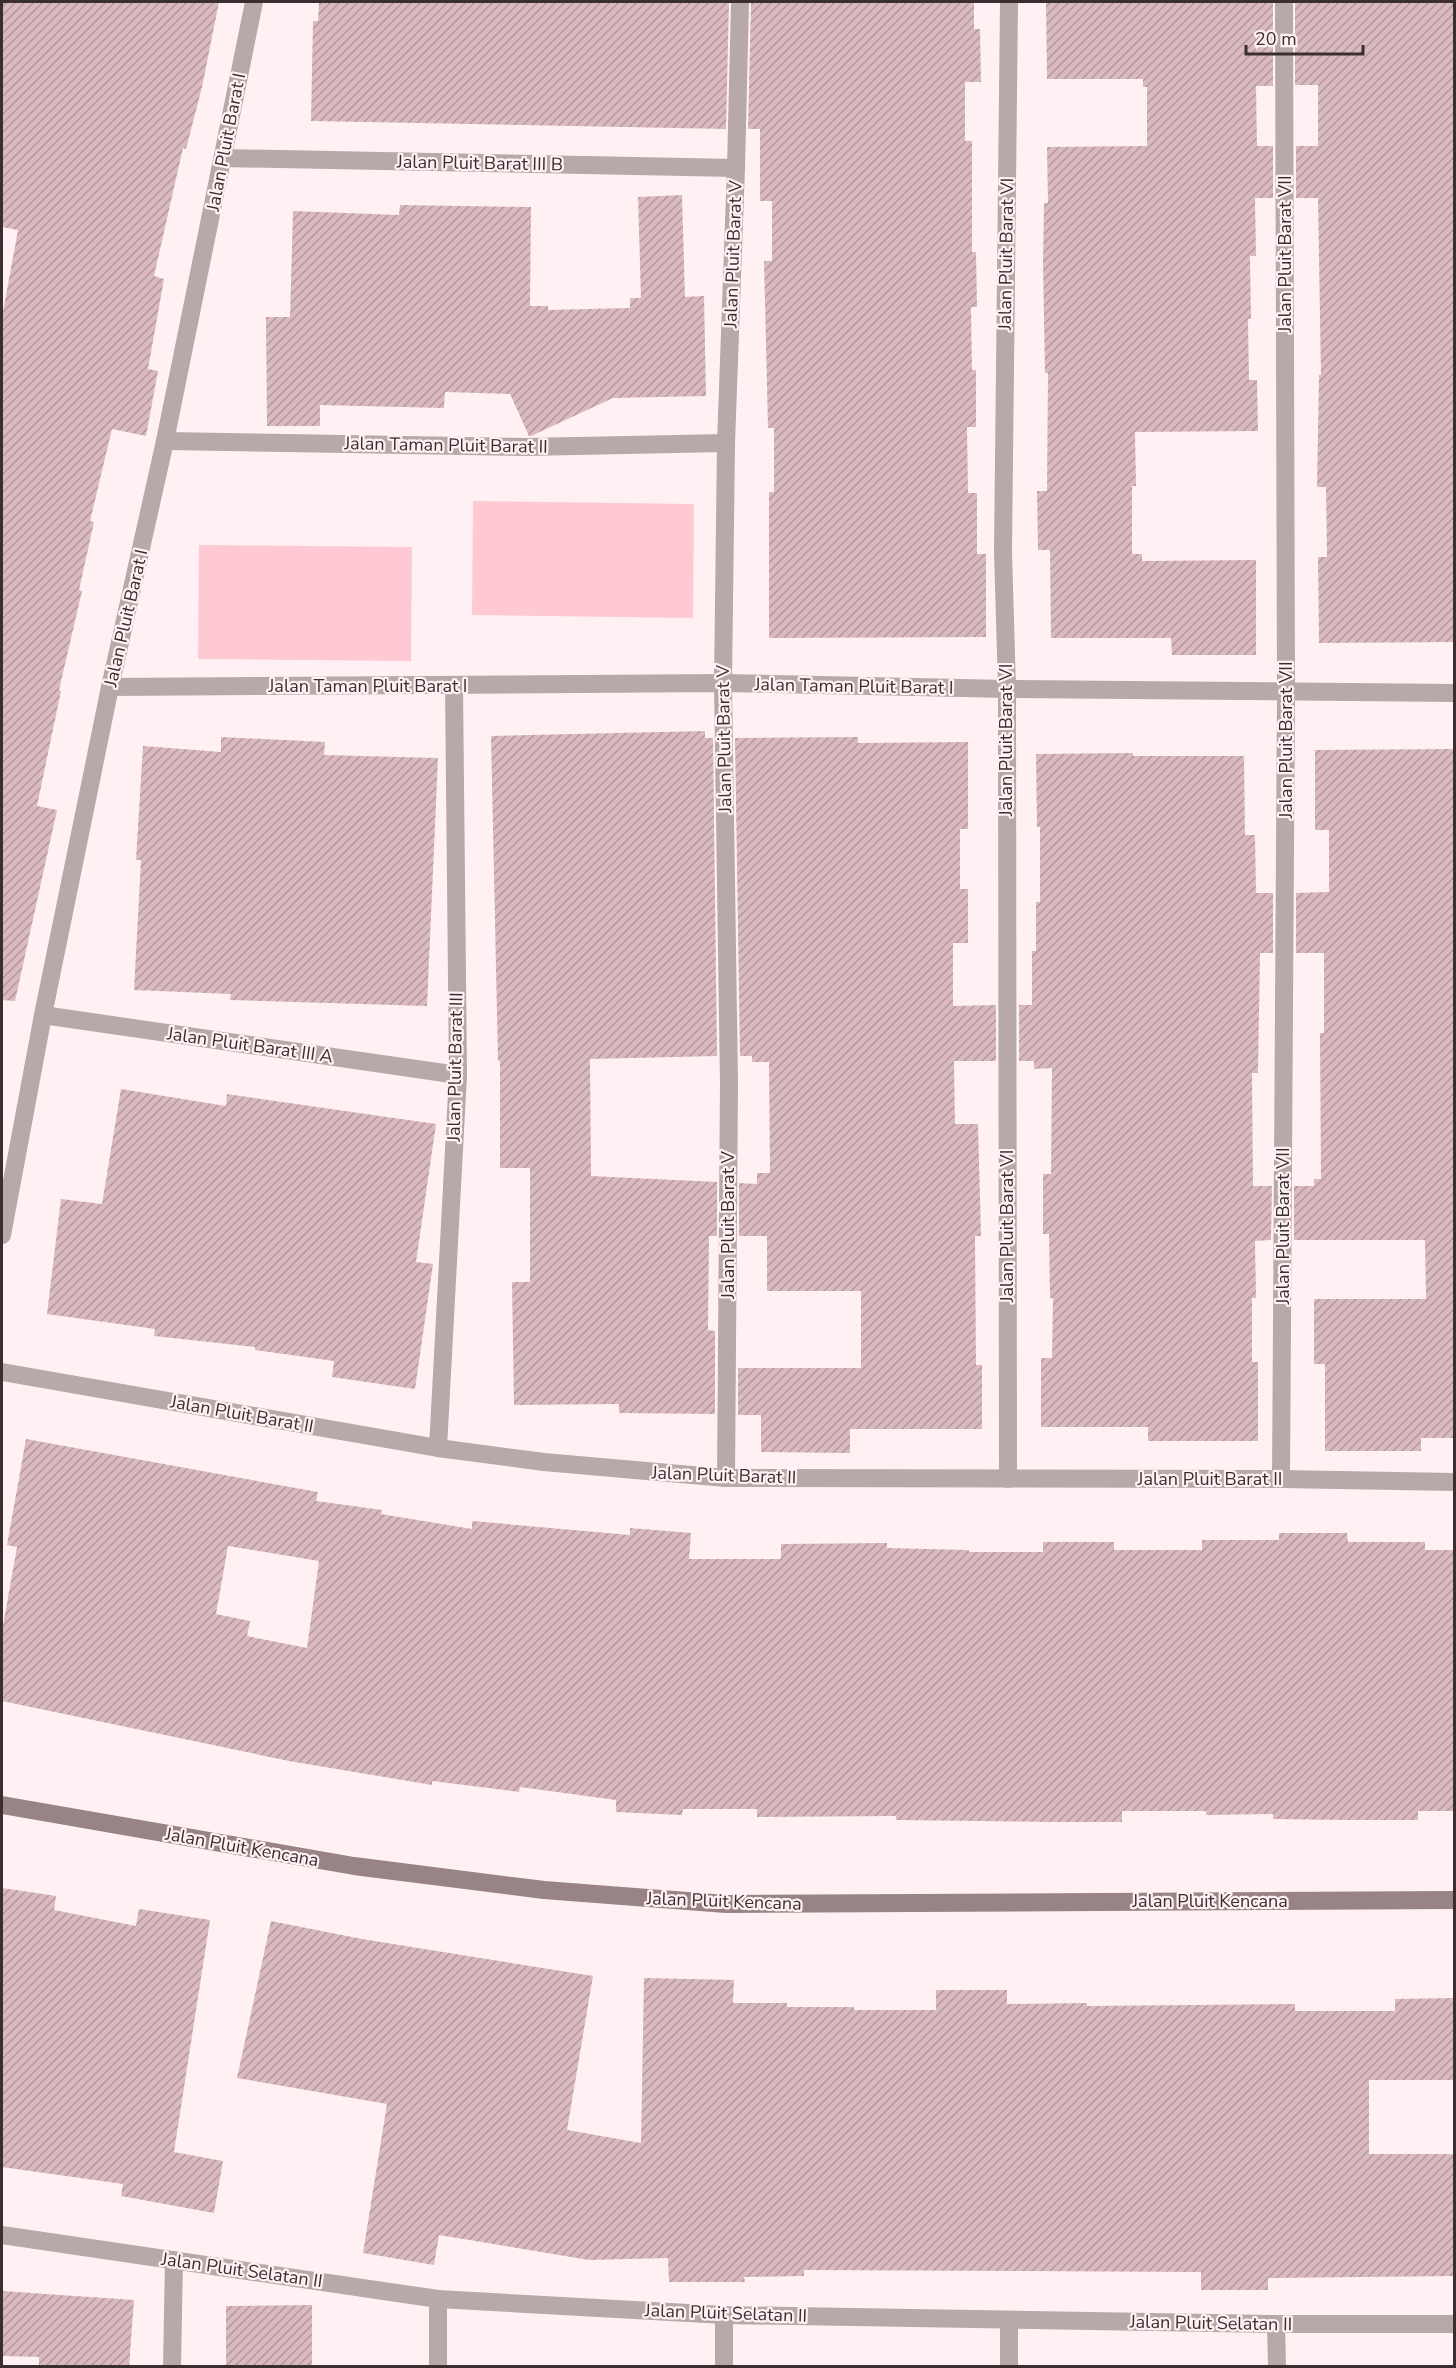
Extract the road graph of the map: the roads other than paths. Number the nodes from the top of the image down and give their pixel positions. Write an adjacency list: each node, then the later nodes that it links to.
1 (254, 2): 5 (street, Jalan Pluit Barat I)
2 (740, 2): 6 (street, Jalan Pluit Barat V)
3 (1009, 2): 12 (street, Jalan Pluit Barat VI)
4 (1284, 2): 13 (street, Jalan Pluit Barat VII)
5 (223, 158): 6 (street, Jalan Pluit Barat III B); 7 (street, Jalan Pluit Barat I)
6 (736, 168): 8 (street, Jalan Pluit Barat V)
7 (165, 441): 8 (street, Jalan Taman Pluit Barat II); 11 (street, Jalan Pluit Barat I)
8 (726, 443): 9 (street, Jalan Pluit Barat V)
9 (723, 683): 10 (street, Jalan Taman Pluit Barat I); 12 (street, Jalan Taman Pluit Barat I); 20 (street, Jalan Pluit Barat V)
10 (454, 686): 11 (street, Jalan Taman Pluit Barat I); 16 (street, Jalan Pluit Barat III)
11 (110, 687): 15 (street, Jalan Pluit Barat I)
12 (1007, 689): 13 (street, Jalan Taman Pluit Barat I); 21 (street, Jalan Pluit Barat VI)
13 (1286, 693): 14 (street, Jalan Taman Pluit Barat I); 22 (street, Jalan Pluit Barat VII)
14 (1455, 693)
15 (43, 1014): 16 (street, Jalan Pluit Barat III A); 17 (street, Jalan Pluit Barat I)
16 (458, 1075): 19 (street, Jalan Pluit Barat III)
17 (2, 1235)
18 (2, 1372): 19 (street, Jalan Pluit Barat II)
19 (438, 1448): 20 (street, Jalan Pluit Barat II)
20 (726, 1478): 21 (street, Jalan Pluit Barat II)
21 (1008, 1479): 22 (street, Jalan Pluit Barat II)
22 (1281, 1479): 23 (street, Jalan Pluit Barat II)
23 (1455, 1482)
24 (2, 1805): 25 (street, Jalan Pluit Kencana)
25 (1455, 1900)
26 (2, 2235): 27 (street, Jalan Pluit Selatan II)
27 (174, 2260): 28 (street, Jalan Pluit Selatan II); 33 (street)
28 (438, 2299): 29 (street, Jalan Pluit Selatan II); 34 (street)
29 (724, 2315): 30 (street, Jalan Pluit Selatan II); 35 (street)
30 (1009, 2321): 31 (street, Jalan Pluit Selatan II); 36 (street)
31 (1276, 2324): 32 (street, Jalan Pluit Selatan II); 37 (street)
32 (1455, 2324)
33 (172, 2367)
34 (438, 2367)
35 (724, 2367)
36 (1009, 2367)
37 (1276, 2367)

